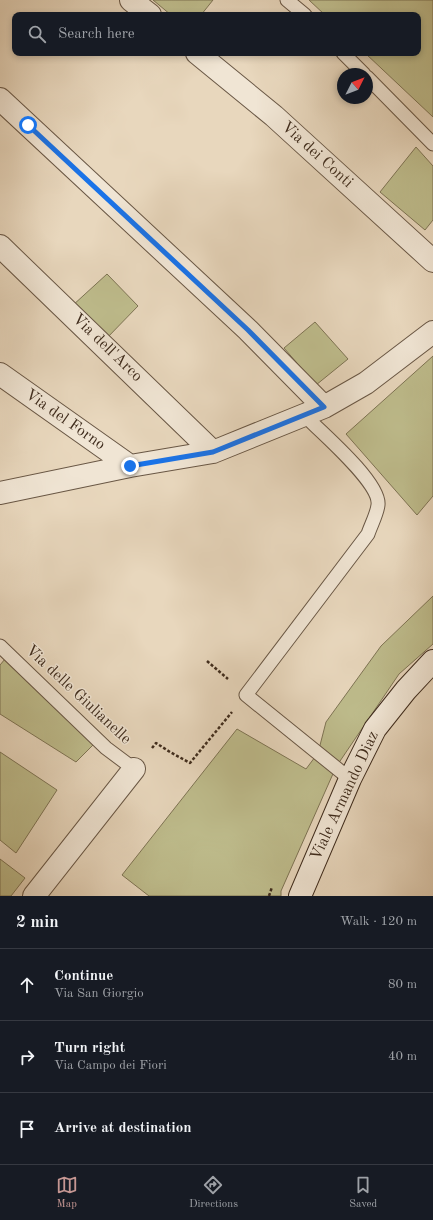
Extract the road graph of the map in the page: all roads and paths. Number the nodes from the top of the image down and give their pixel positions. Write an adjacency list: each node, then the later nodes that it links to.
1 (131, 0): 3 (street)
2 (287, 0): 4 (lane)
3 (146, 12)
4 (301, 12)
5 (200, 56): 12 (street, Via dei Conti)
6 (346, 56): 7 (lane)
7 (358, 68)
8 (373, 83): 10 (lane)
9 (0, 100): 15 (street)
10 (433, 144)
11 (0, 246): 17 (street, Via dell'Arco)
12 (433, 261)
13 (433, 332): 15 (street)
14 (0, 374): 18 (street, Via del Forno)
15 (324, 407): 16 (street)
16 (304, 415): 17 (street); 22 (lane)
17 (213, 452): 18 (street)
18 (130, 466): 19 (street)
19 (0, 493)
20 (0, 646): 24 (lane, Via delle Giulianelle)
21 (432, 664): 25 (street, Viale Armando Diaz)
22 (246, 695): 23 (path); 25 (lane)
23 (156, 743)
24 (134, 769): 26 (street)
25 (350, 779): 27 (street, Viale Armando Diaz)
26 (34, 896)
27 (300, 896)

